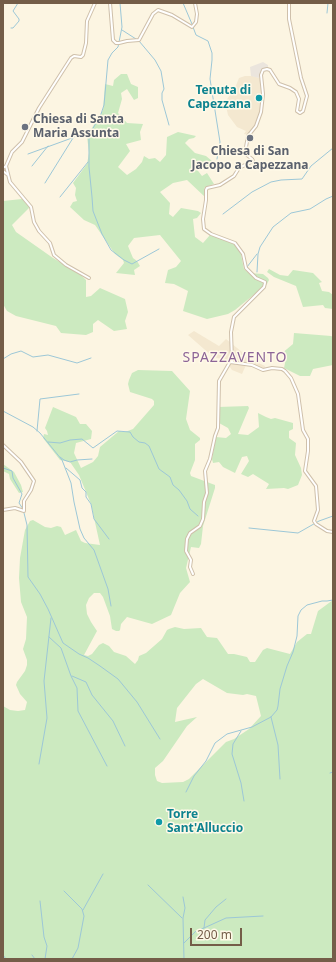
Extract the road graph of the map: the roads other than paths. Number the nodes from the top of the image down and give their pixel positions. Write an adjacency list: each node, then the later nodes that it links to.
1 (95, 3): 5 (street)
2 (110, 3): 3 (street)
3 (195, 3)
4 (289, 3): 10 (street)
5 (6, 166): 6 (street); 8 (street)
6 (3, 168)
7 (3, 171): 8 (street)
8 (9, 176): 9 (street)
9 (89, 278)
10 (231, 361): 13 (street); 14 (street)
11 (3, 445): 12 (street)
12 (3, 510)
13 (333, 532)
14 (193, 574)

